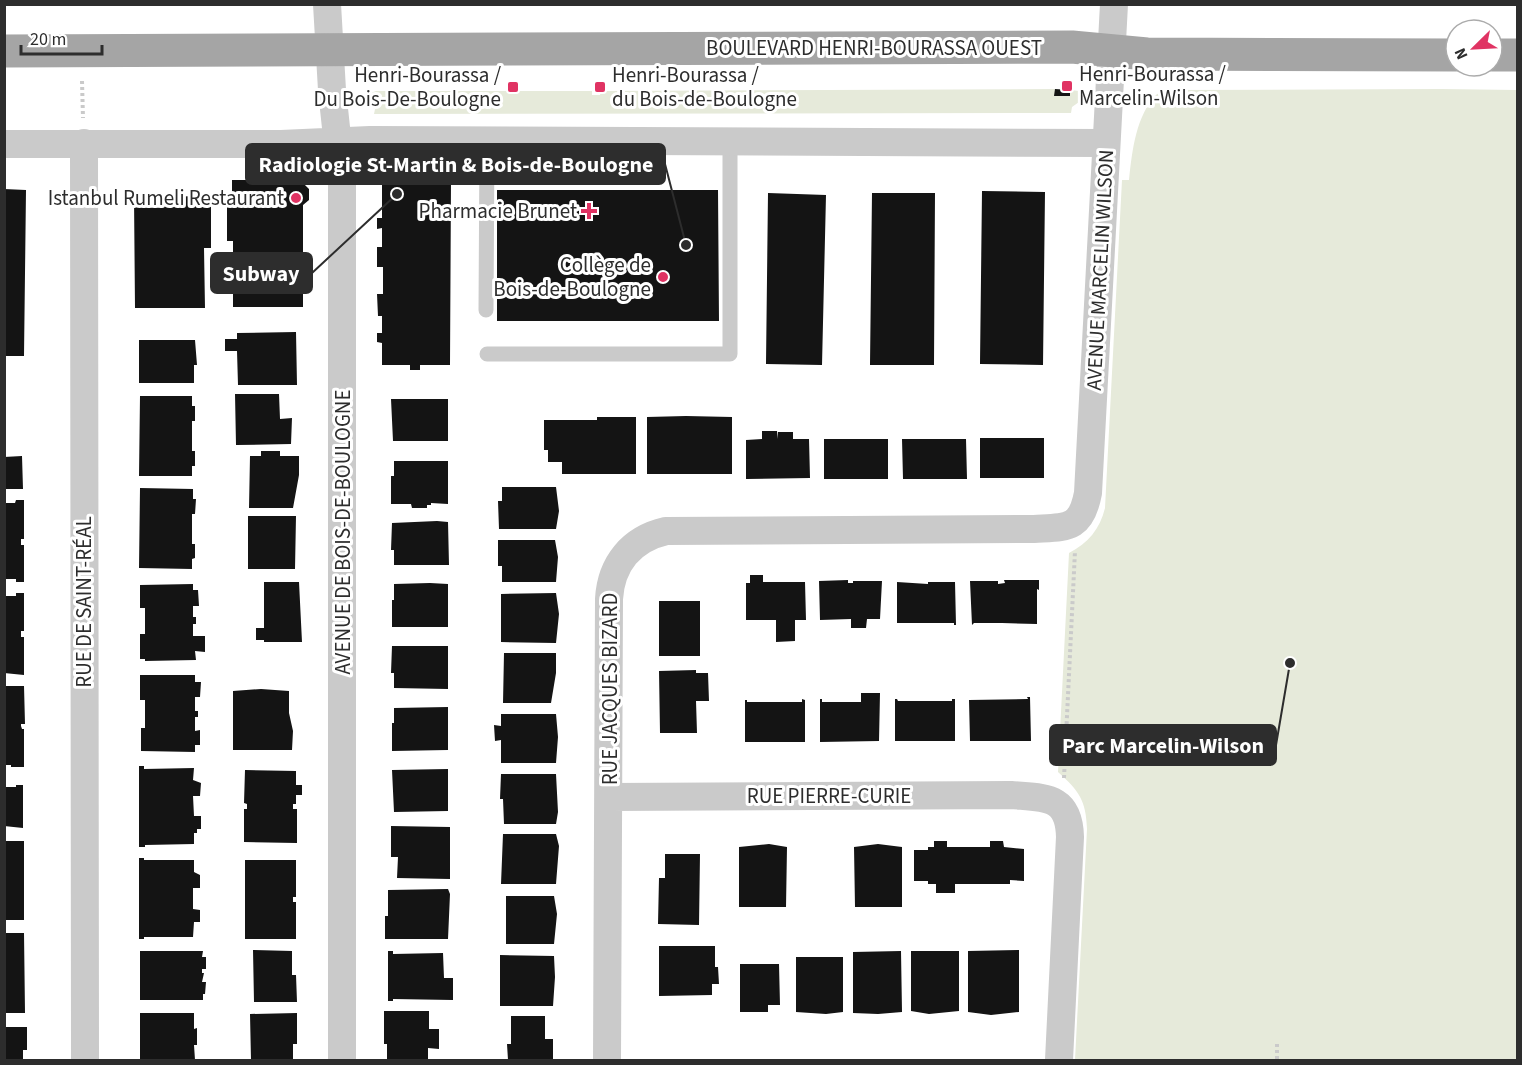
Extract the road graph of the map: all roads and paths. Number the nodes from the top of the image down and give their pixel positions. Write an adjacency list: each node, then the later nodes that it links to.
1 (327, 4): 3 (street, AVENUE DE BOIS-DE-BOULOGNE)
2 (1114, 4): 4 (street, AVENUE MARCELIN WILSON)
3 (330, 50): 4 (main road, BOULEVARD HENRI-BOURASSA OUEST); 5 (main road, BOULEVARD HENRI-BOURASSA OUEST); 9 (street, AVENUE DE BOIS-DE-BOULOGNE)
4 (1113, 50): 6 (main road, BOULEVARD HENRI-BOURASSA OUEST); 12 (street, AVENUE MARCELIN WILSON)
5 (4, 51)
6 (1444, 55)
7 (82, 79): 11 (path)
8 (487, 140): 9 (street); 10 (street); 14 (lane)
9 (337, 141): 11 (street); 21 (street, AVENUE DE BOIS-DE-BOULOGNE)
10 (730, 141): 12 (street); 15 (lane)
11 (84, 143): 13 (street); 20 (street, RUE DE SAINT-RÉAL)
12 (1106, 143): 16 (street, AVENUE MARCELIN WILSON)
13 (4, 144)
14 (486, 310)
15 (487, 354)
16 (1070, 538): 17 (path); 18 (street, RUE JACQUES BIZARD)
17 (1056, 788): 18 (street, RUE PIERRE-CURIE); 23 (street)
18 (609, 797): 22 (street, RUE JACQUES BIZARD)
19 (1277, 1044): 24 (path)
20 (85, 1060)
21 (342, 1060)
22 (607, 1060)
23 (1059, 1060)
24 (1277, 1060)

